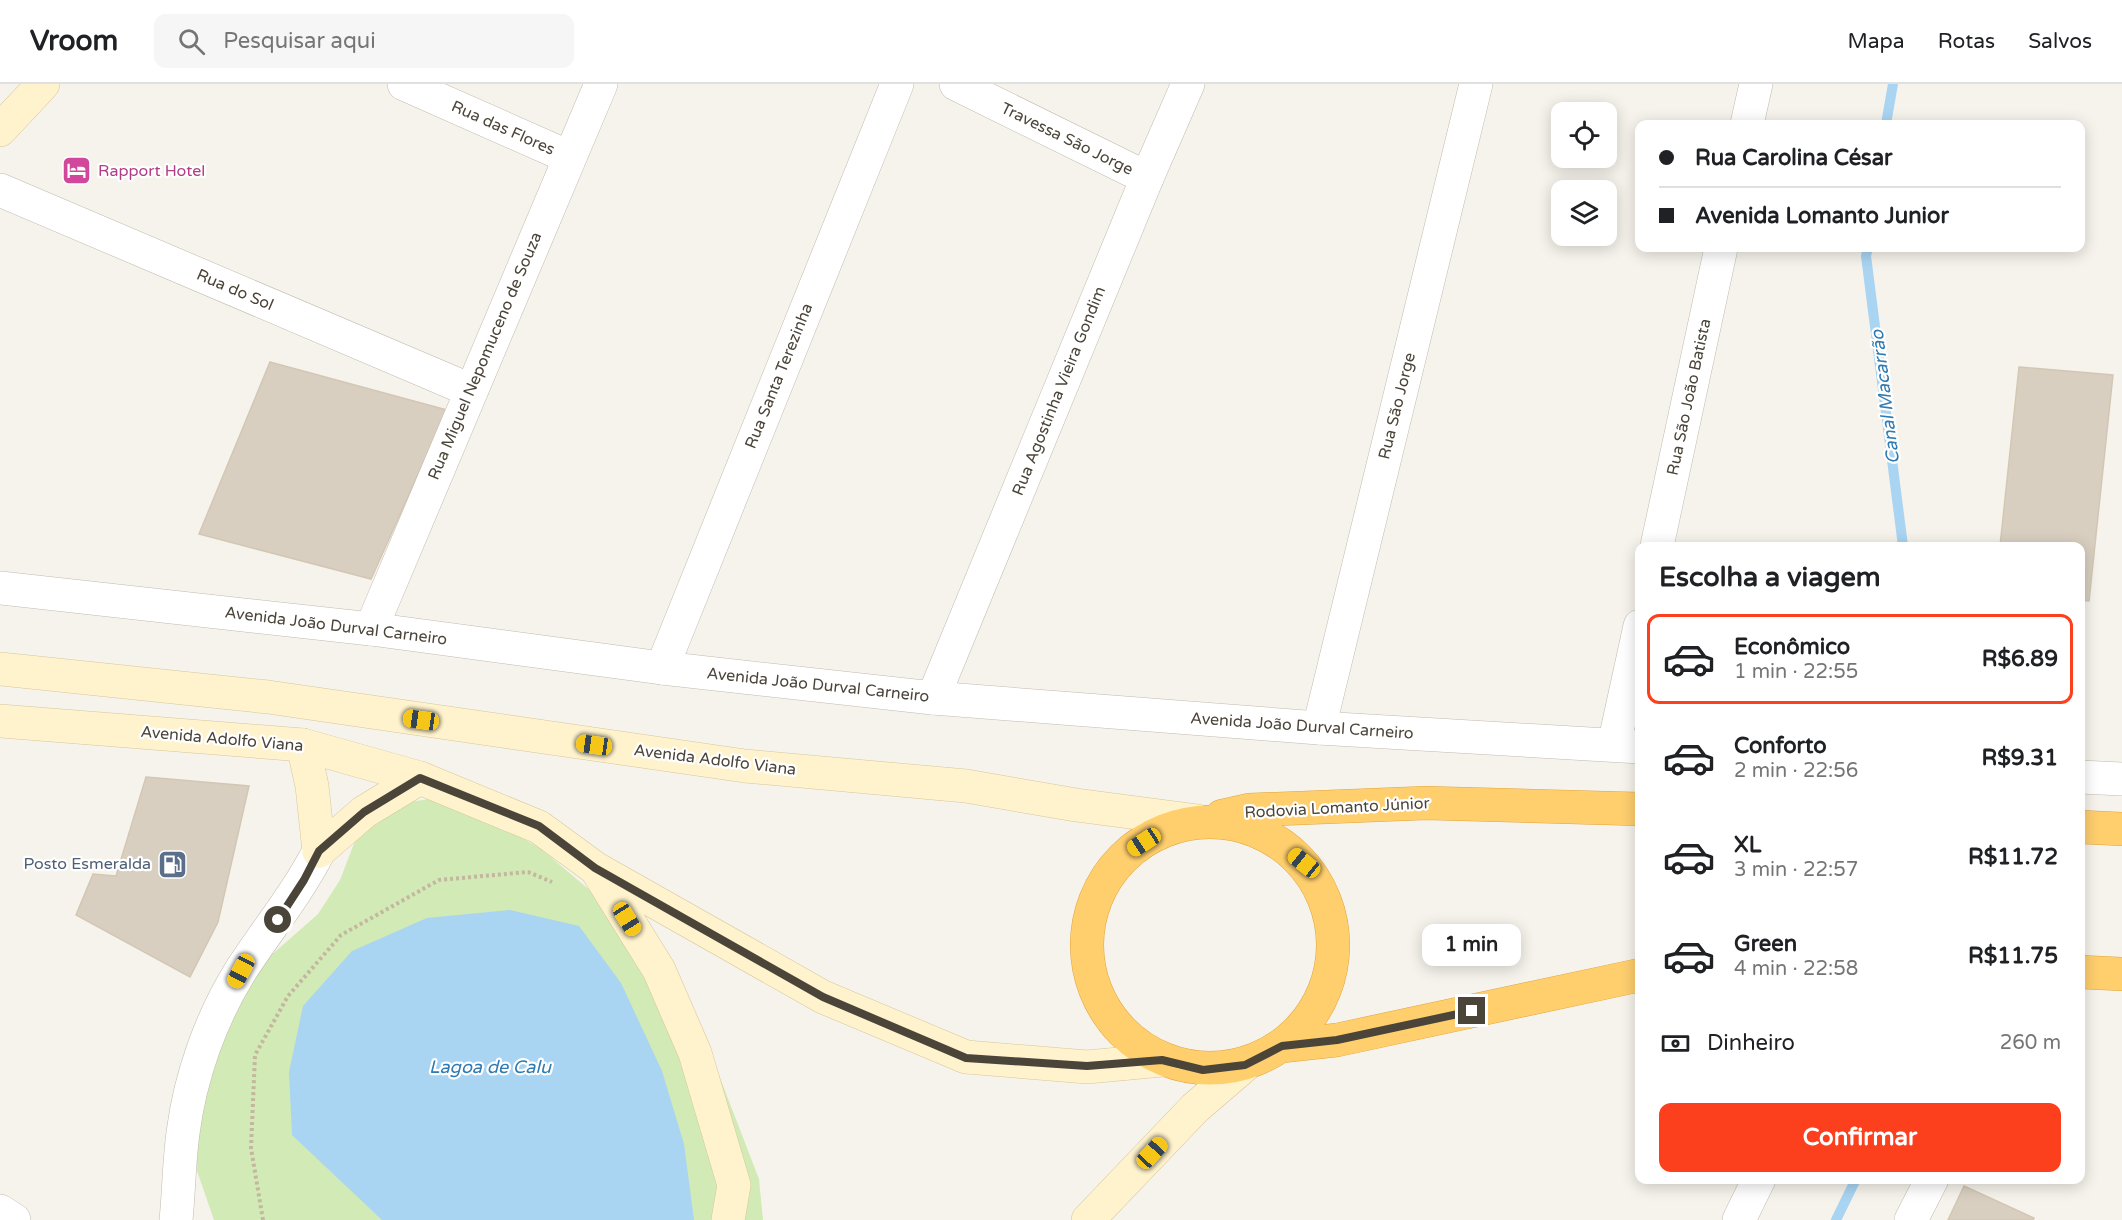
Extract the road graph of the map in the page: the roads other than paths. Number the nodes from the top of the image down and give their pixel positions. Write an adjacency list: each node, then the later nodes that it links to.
1 (43, 84): 9 (main road)
2 (404, 84): 11 (street, Rua das Flores)
3 (601, 84): 11 (street, Rua Miguel Nepomuceno de Souza)
4 (897, 84): 19 (street, Rua Santa Terezinha)
5 (956, 84): 12 (street, Travessa São Jorge)
6 (1188, 84): 12 (street, Rua Agostinha Vieira Gondim)
7 (1476, 84): 24 (street, Rua São Jorge)
8 (1756, 84): 10 (street)
9 (5, 119)
10 (1748, 120)
11 (569, 157): 15 (street, Rua Miguel Nepomuceno de Souza)
12 (1147, 178): 22 (street, Rua Agostinha Vieira Gondim)
13 (0, 190): 15 (street, Rua do Sol)
14 (1720, 252): 16 (street, Rua São João Batista)
15 (470, 390): 18 (street, Rua Miguel Nepomuceno de Souza)
16 (1658, 542)
17 (0, 588): 18 (street, Avenida João Durval Carneiro)
18 (371, 628): 19 (street, Avenida João Durval Carneiro)
19 (662, 668): 22 (street, Avenida João Durval Carneiro)
20 (0, 669): 30 (main road, Avenida Adolfo Viana)
21 (1635, 672): 26 (street)
22 (933, 698): 24 (street, Avenida João Durval Carneiro)
23 (0, 721): 25 (main road, Avenida Adolfo Viana)
24 (1319, 728): 26 (street, Avenida João Durval Carneiro)
25 (303, 745): 28 (main road, Avenida Adolfo Viana); 35 (main road)
26 (1627, 746)
27 (2085, 777): 29 (street)
28 (420, 778): 35 (main road); 36 (main road, Avenida Adolfo Viana)
29 (2122, 779)
30 (966, 786): 32 (main road, Rodovia Lomanto Júnior)
31 (1635, 809): 32 (highway, Rodovia Lomanto Júnior)
32 (1198, 822): 40 (highway); 41 (highway)
33 (2085, 827): 34 (highway)
34 (2122, 829)
35 (319, 851): 47 (street)
36 (595, 868): 41 (main road, Avenida Adolfo Viana); 48 (main road)
37 (2085, 972): 38 (highway)
38 (2122, 974)
39 (1635, 976): 40 (highway)
40 (1282, 1046): 42 (highway)
41 (1162, 1060): 42 (highway)
42 (1245, 1065): 49 (main road)
43 (1757, 1184): 50 (street)
44 (1929, 1184): 51 (street)
45 (0, 1211): 46 (street)
46 (14, 1220)
47 (176, 1220)
48 (728, 1220)
49 (1088, 1220)
50 (1739, 1220)
51 (1911, 1220)

